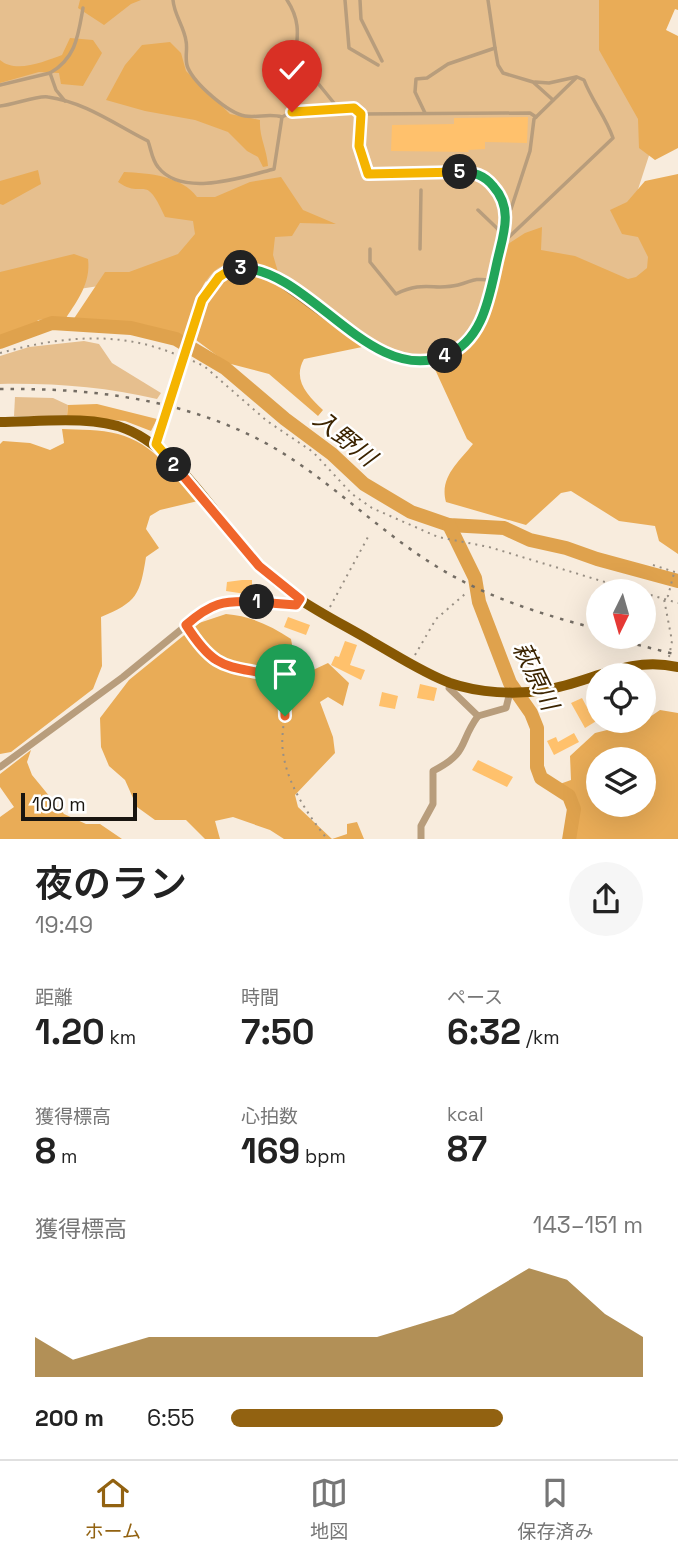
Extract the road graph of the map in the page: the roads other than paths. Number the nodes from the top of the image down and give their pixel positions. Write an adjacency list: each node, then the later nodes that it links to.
1 (173, 0): 18 (lane)
2 (286, 0): 15 (lane)
3 (345, 0): 4 (lane)
4 (360, 0)
5 (488, 0): 7 (lane)
6 (83, 8): 8 (lane)
7 (495, 48): 10 (lane); 16 (lane)
8 (50, 73): 11 (lane); 13 (lane)
9 (577, 77): 10 (lane); 12 (lane); 24 (lane)
10 (533, 82): 12 (lane)
11 (0, 85)
12 (553, 100): 19 (lane)
13 (66, 103): 14 (lane); 18 (lane)
14 (0, 106)
15 (338, 108): 17 (lane); 18 (lane)
16 (425, 113): 17 (lane); 19 (lane)
17 (361, 114): 20 (lane)
18 (282, 117)
19 (536, 117): 23 (lane)
20 (368, 174): 23 (street)
21 (421, 190): 25 (lane)
22 (478, 210): 24 (lane)
23 (506, 210): 24 (street)
24 (503, 234): 27 (street)
25 (420, 248)
26 (370, 249): 27 (lane)
27 (493, 280): 29 (street, bridge)
28 (0, 422): 29 (main road)
29 (157, 440): 30 (main road)
30 (300, 599): 32 (main road); 35 (street)
31 (672, 666): 33 (main road)
32 (451, 683): 33 (main road); 34 (street)
33 (510, 692): 34 (street)
34 (478, 716): 36 (street)
35 (0, 767)
36 (421, 839)

